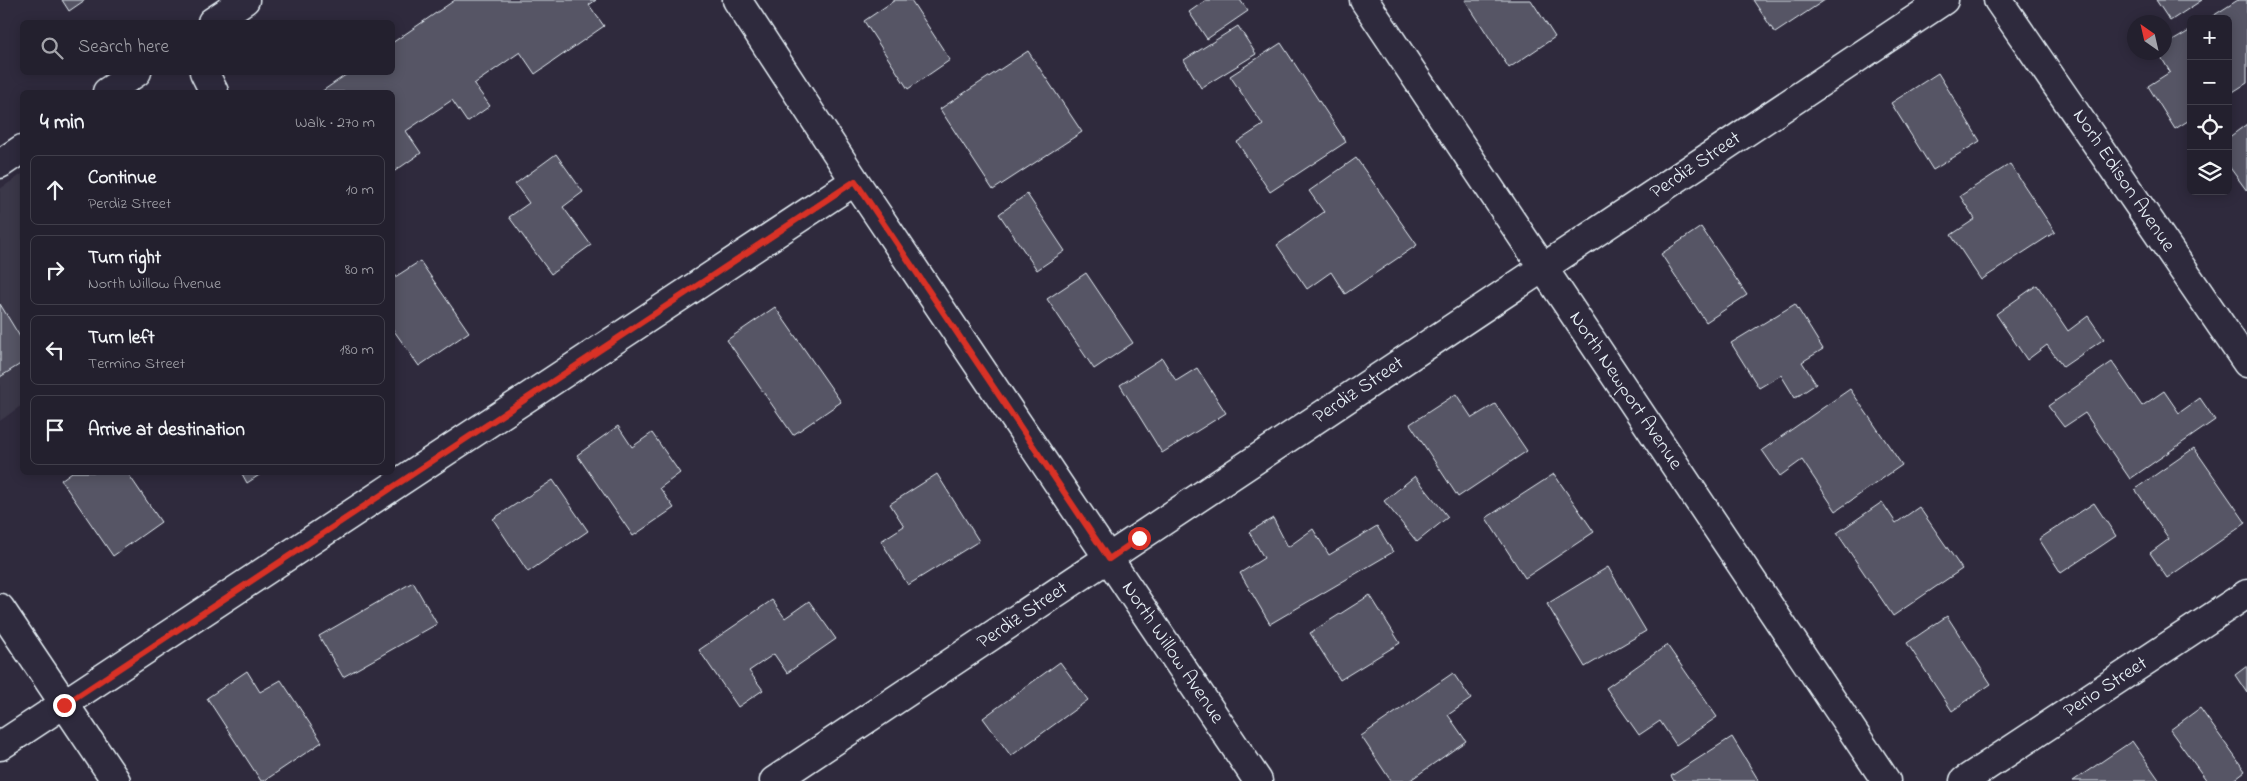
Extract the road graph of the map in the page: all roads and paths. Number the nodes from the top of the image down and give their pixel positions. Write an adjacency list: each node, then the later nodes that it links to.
1 (245, 0): 6 (street)
2 (737, 0): 13 (street, North Willow Avenue)
3 (1364, 0): 14 (street, North Newport Avenue)
4 (1944, 0): 14 (street, Perdiz Street)
5 (1998, 0): 15 (street, Norh Edison Avenue)
6 (215, 20)
7 (132, 75): 9 (street)
8 (206, 75): 10 (street)
9 (110, 90)
10 (213, 90)
11 (20, 150): 12 (street)
12 (0, 164)
13 (855, 181): 16 (street, North Willow Avenue); 19 (street)
14 (1543, 268): 16 (street, Perdiz Street); 24 (street, North Newport Avenue)
15 (2247, 363)
16 (1109, 559): 22 (street, Perdiz Street); 23 (street, North Willow Avenue)
17 (2247, 594): 25 (street, Perio Street)
18 (0, 608): 19 (street)
19 (64, 705): 20 (street); 21 (street)
20 (0, 746)
21 (116, 781)
22 (774, 781)
23 (1258, 781)
24 (1886, 781)
25 (1964, 781)

